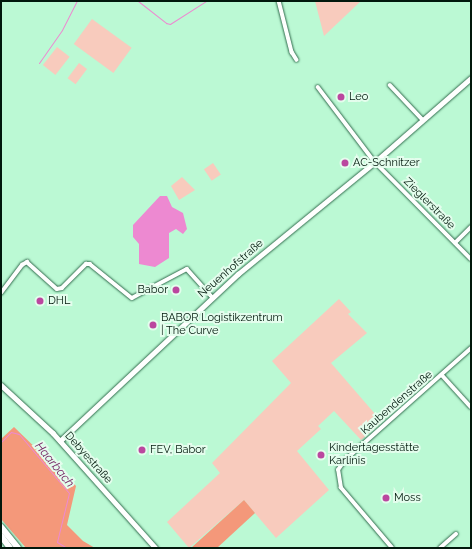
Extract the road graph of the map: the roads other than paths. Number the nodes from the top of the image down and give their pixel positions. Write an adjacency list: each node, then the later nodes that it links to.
1 (280, 1): 2 (street)
2 (297, 60)
3 (471, 78): 6 (street, Neuenhofstraße)
4 (390, 85): 6 (street)
5 (318, 87): 7 (street, Zieglerstraße)
6 (423, 120): 7 (street, Neuenhofstraße)
7 (375, 162): 9 (street, Zieglerstraße); 12 (street, Neuenhofstraße)
8 (471, 226): 9 (street)
9 (455, 243): 10 (street, Zieglerstraße)
10 (471, 259)
11 (1, 293): 12 (street)
12 (212, 297): 17 (street, Neuenhofstraße)
13 (471, 348): 14 (street, Kaubendenstraße)
14 (442, 375): 16 (street, Kaubendenstraße); 24 (street, Kaubendenstraße)
15 (1, 386): 17 (street, Debyestraße)
16 (471, 407)
17 (60, 441): 23 (street, Debyestraße)
18 (1, 527): 22 (highway)
19 (456, 534): 25 (street)
20 (1, 536): 21 (highway)
21 (10, 548)
22 (18, 548)
23 (156, 548)
24 (392, 548)
25 (440, 548)

